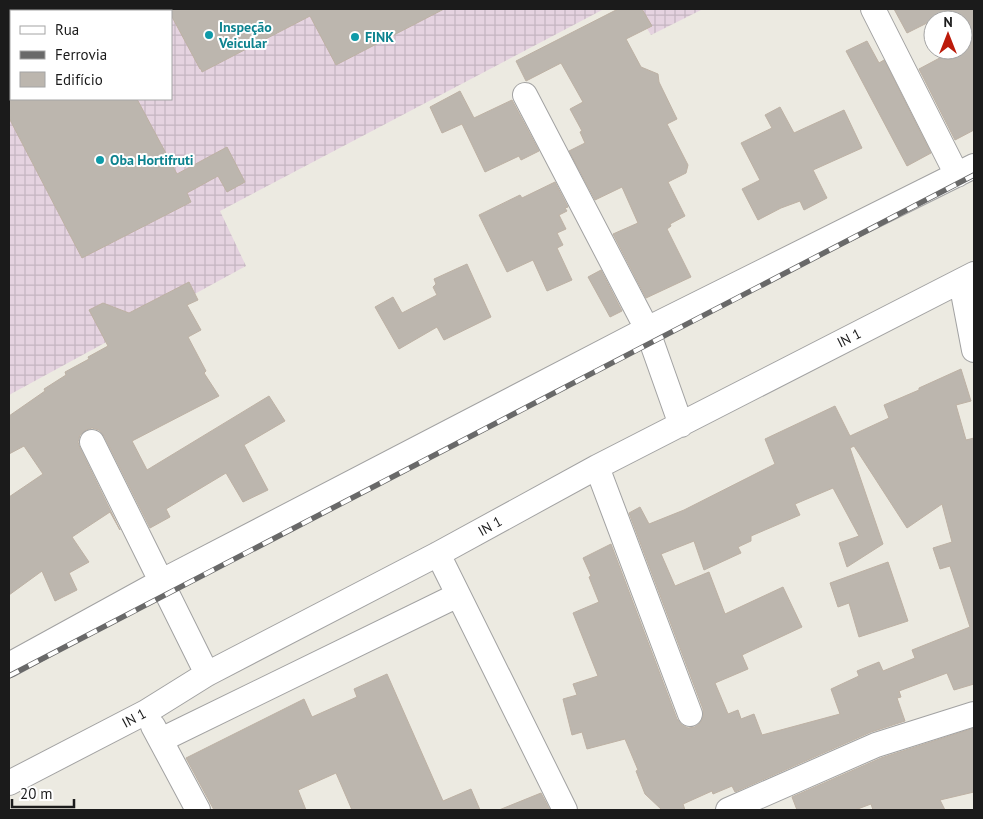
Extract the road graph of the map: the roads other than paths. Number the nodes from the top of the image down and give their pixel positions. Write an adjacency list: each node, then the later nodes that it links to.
1 (873, 9): 3 (street)
2 (525, 94): 5 (street)
3 (968, 175): 5 (street)
4 (967, 278): 6 (street); 7 (street, IN 1)
5 (647, 329): 7 (street); 11 (street)
6 (974, 350)
7 (681, 424): 9 (street, IN 1)
8 (92, 442): 11 (street)
9 (597, 467): 10 (street, IN 1); 16 (street)
10 (438, 554): 12 (street); 14 (street, IN 1)
11 (162, 581): 13 (street); 14 (street)
12 (458, 595): 18 (street); 21 (street)
13 (9, 665)
14 (207, 674): 15 (street, IN 1)
15 (146, 712): 18 (street); 19 (street, IN 1)
16 (690, 714)
17 (974, 714): 22 (street)
18 (161, 740): 20 (street)
19 (9, 782)
20 (198, 810)
21 (565, 810)
22 (728, 810)

